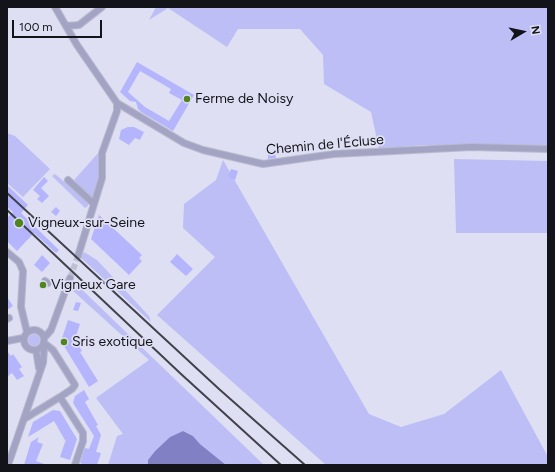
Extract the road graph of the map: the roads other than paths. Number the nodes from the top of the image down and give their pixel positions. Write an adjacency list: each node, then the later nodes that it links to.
1 (55, 7): 3 (street)
2 (102, 7): 3 (street)
3 (66, 26): 4 (street)
4 (117, 103): 5 (street, Chemin de l'Écluse); 7 (street)
5 (548, 149)
6 (68, 180): 7 (street)
7 (94, 204): 9 (street)
8 (7, 252): 11 (street)
9 (78, 256)
10 (70, 278): 15 (street)
11 (24, 319): 12 (street); 13 (street)
12 (35, 330): 13 (street); 15 (street)
13 (25, 335): 14 (street); 16 (street)
14 (7, 341)
15 (43, 342): 16 (street); 17 (street); 18 (street)
16 (36, 350): 17 (street)
17 (39, 371): 19 (street)
18 (60, 397): 19 (street); 21 (street)
19 (24, 419): 20 (street)
20 (8, 465)
21 (75, 465)

